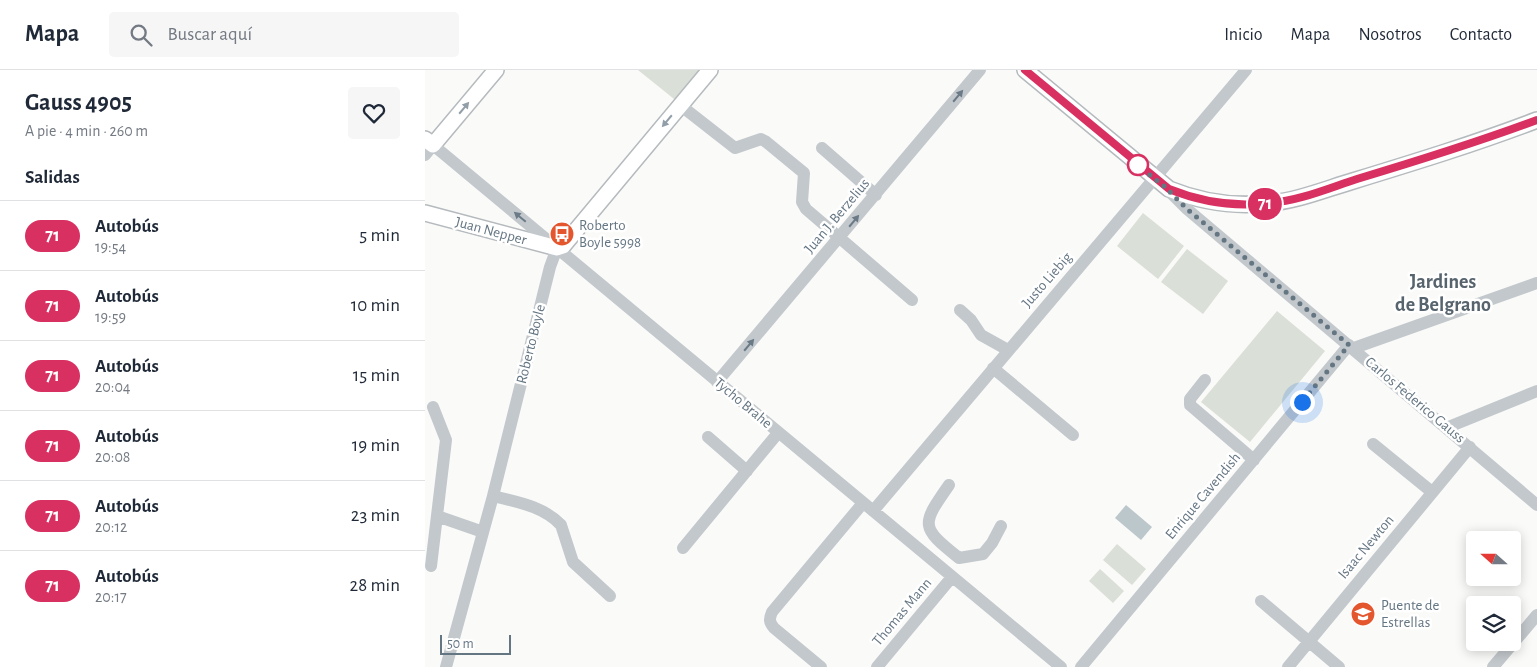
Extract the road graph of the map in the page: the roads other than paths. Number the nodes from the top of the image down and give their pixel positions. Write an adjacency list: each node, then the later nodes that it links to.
1 (496, 70): 8 (main road, one-way to 1)
2 (710, 70): 6 (main road)
3 (980, 70): 11 (street, Juan J. Berzelius, one-way to 3)
4 (1025, 70): 10 (main road, Carlos Federico Gauss)
5 (1246, 70): 10 (street, Justo Liebig)
6 (680, 105): 15 (street); 16 (main road, one-way to 16)
7 (1534, 121): 12 (main road)
8 (428, 146): 16 (street, Tycho Brahe, one-way to 8)
9 (822, 148): 11 (street)
10 (1159, 183): 12 (main road); 14 (street, Carlos Federico Gauss); 21 (street, Justo Liebig)
11 (876, 195): 15 (street, Juan J. Berzelius, one-way to 11)
12 (1200, 199): 14 (street)
13 (425, 213): 16 (main road, Juan Nepper)
14 (1200, 220): 20 (street, Carlos Federico Gauss)
15 (840, 238): 18 (street); 24 (street, Juan J. Berzelius, one-way to 15)
16 (557, 248): 24 (street, Tycho Brahe); 37 (street, Roberto Boyle)
17 (1537, 283): 20 (street)
18 (912, 300)
19 (960, 310): 21 (street)
20 (1351, 347): 27 (street, Carlos Federico Gauss); 33 (street, Enrique Cavendish)
21 (1008, 350): 22 (street, Justo Liebig)
22 (993, 368): 29 (street); 39 (street, Justo Liebig)
23 (1205, 380): 33 (street)
24 (717, 382): 28 (street, Tycho Brahe)
25 (1537, 391): 27 (street)
26 (433, 407): 40 (street)
27 (1447, 428): 32 (street, Carlos Federico Gauss)
28 (778, 433): 34 (street); 39 (street, Tycho Brahe)
29 (1073, 435)
30 (708, 437): 34 (street)
31 (1373, 444): 36 (street)
32 (1470, 447): 36 (street, Isaac Newton); 38 (street, Carlos Federico Gauss)
33 (1254, 460): 55 (street, Enrique Cavendish)
34 (747, 470): 43 (street)
35 (949, 484): 44 (street)
36 (1432, 492): 50 (street, Isaac Newton)
37 (493, 496): 42 (street, Roberto Boyle); 47 (street)
38 (1537, 504)
39 (868, 507): 46 (street, Tycho Brahe); 52 (street, Justo Liebig)
40 (437, 516): 42 (street); 45 (street)
41 (1001, 526): 44 (street)
42 (483, 532): 51 (street, Roberto Boyle)
43 (683, 548)
44 (959, 558): 46 (street, Thomas Mann)
45 (431, 566)
46 (949, 575): 53 (street, Thomas Mann); 54 (street, Tycho Brahe)
47 (610, 596)
48 (1261, 601): 50 (street)
49 (1537, 615): 58 (street)
50 (1309, 641): 56 (street, Isaac Newton); 57 (street)
51 (446, 667)
52 (821, 667)
53 (877, 667)
54 (1061, 667)
55 (1081, 667)
56 (1288, 667)
57 (1339, 667)
58 (1493, 667)

